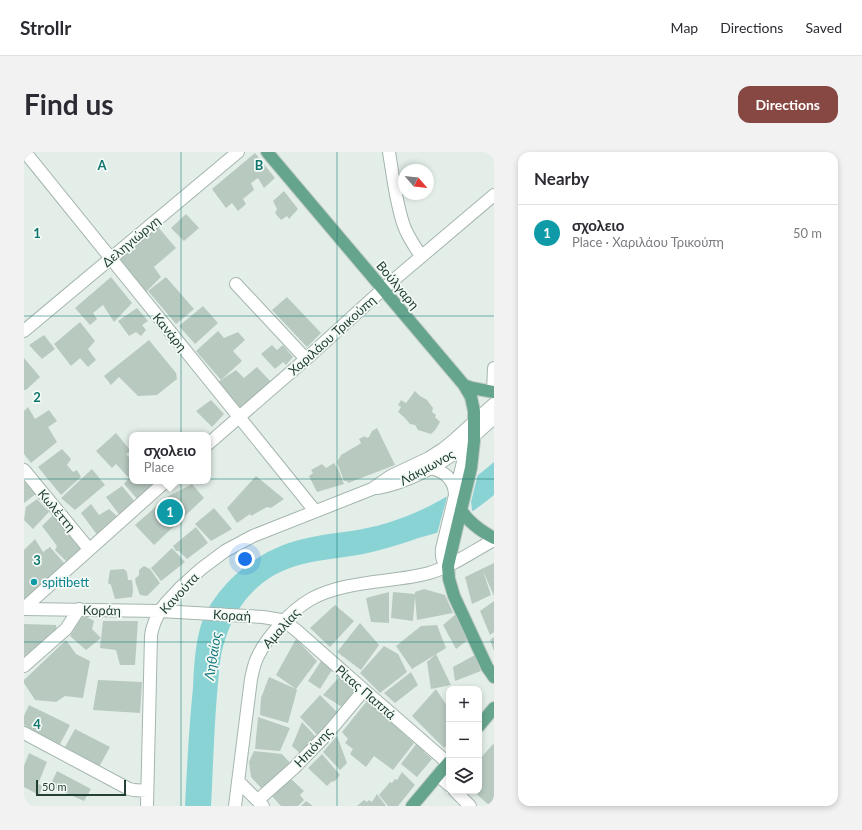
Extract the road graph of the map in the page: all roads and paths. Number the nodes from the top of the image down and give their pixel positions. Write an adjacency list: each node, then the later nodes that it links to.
1 (25, 152): 7 (street, Κανάρη)
2 (238, 152): 7 (street, Δεληγιώργη)
3 (267, 152): 9 (main road, Βούλγαρη)
4 (389, 152): 6 (street)
5 (494, 195): 6 (street, Χαριλάου Τρικούπη)
6 (421, 256): 9 (street, Χαριλάου Τρικούπη)
7 (111, 258): 10 (street, Δεληγιώργη); 15 (street, Κανάρη)
8 (236, 284): 11 (street)
9 (383, 289): 11 (street, Χαριλάου Τρικούπη); 13 (main road, Βούλγαρη)
10 (24, 331)
11 (306, 359): 15 (street, Χαριλάου Τρικούπη)
12 (494, 368): 14 (street)
13 (464, 385): 14 (main road); 17 (main road, Βούλγαρη)
14 (494, 396): 17 (street)
15 (239, 417): 19 (street, Χαριλάου Τρικούπη); 26 (street, Κανάρη)
16 (494, 418): 18 (street, Λάκμωνος)
17 (475, 421): 18 (main road, Βούλγαρη); 23 (street)
18 (475, 435): 20 (street, Λάκμωνος); 24 (street); 25 (main road, Βούλγαρη)
19 (211, 441)
20 (430, 468): 23 (street, Λάκμωνος); 24 (street)
21 (24, 470): 29 (street, Κωλέττη)
22 (163, 484): 29 (street)
23 (372, 489): 26 (street, Κανούτα)
24 (455, 494): 28 (street)
25 (461, 510): 27 (main road); 28 (main road, Βούλγαρη)
26 (315, 511): 33 (street, Κανούτα)
27 (494, 539): 30 (street, Αμαλίας)
28 (448, 547): 30 (main road, Βούλγαρη)
29 (89, 549): 31 (street)
30 (448, 566): 35 (street, Αμαλίας); 37 (main road)
31 (24, 608): 32 (street, Κοράη)
32 (79, 609): 33 (street, Κοράη); 36 (street)
33 (160, 611): 34 (street, Κοράη); 47 (street, Κανούτα)
34 (183, 613): 35 (street, Κοραή)
35 (283, 622): 38 (street, Ρίτας Παππά); 45 (street, Αμαλίας)
36 (24, 666)
37 (494, 677)
38 (364, 690): 42 (street, Ρίτας Παππά); 49 (street, Ηπιόνης)
39 (494, 708): 40 (main road)
40 (482, 722)
41 (24, 733): 47 (street)
42 (446, 759)
43 (446, 766): 44 (main road)
44 (438, 775): 46 (street); 52 (main road)
45 (238, 781): 49 (street); 51 (street, Αμαλίας)
46 (446, 782)
47 (147, 791): 50 (street, Κανούτα)
48 (458, 794): 53 (street)
49 (260, 803)
50 (146, 806)
51 (235, 806)
52 (412, 806)
53 (470, 806)

